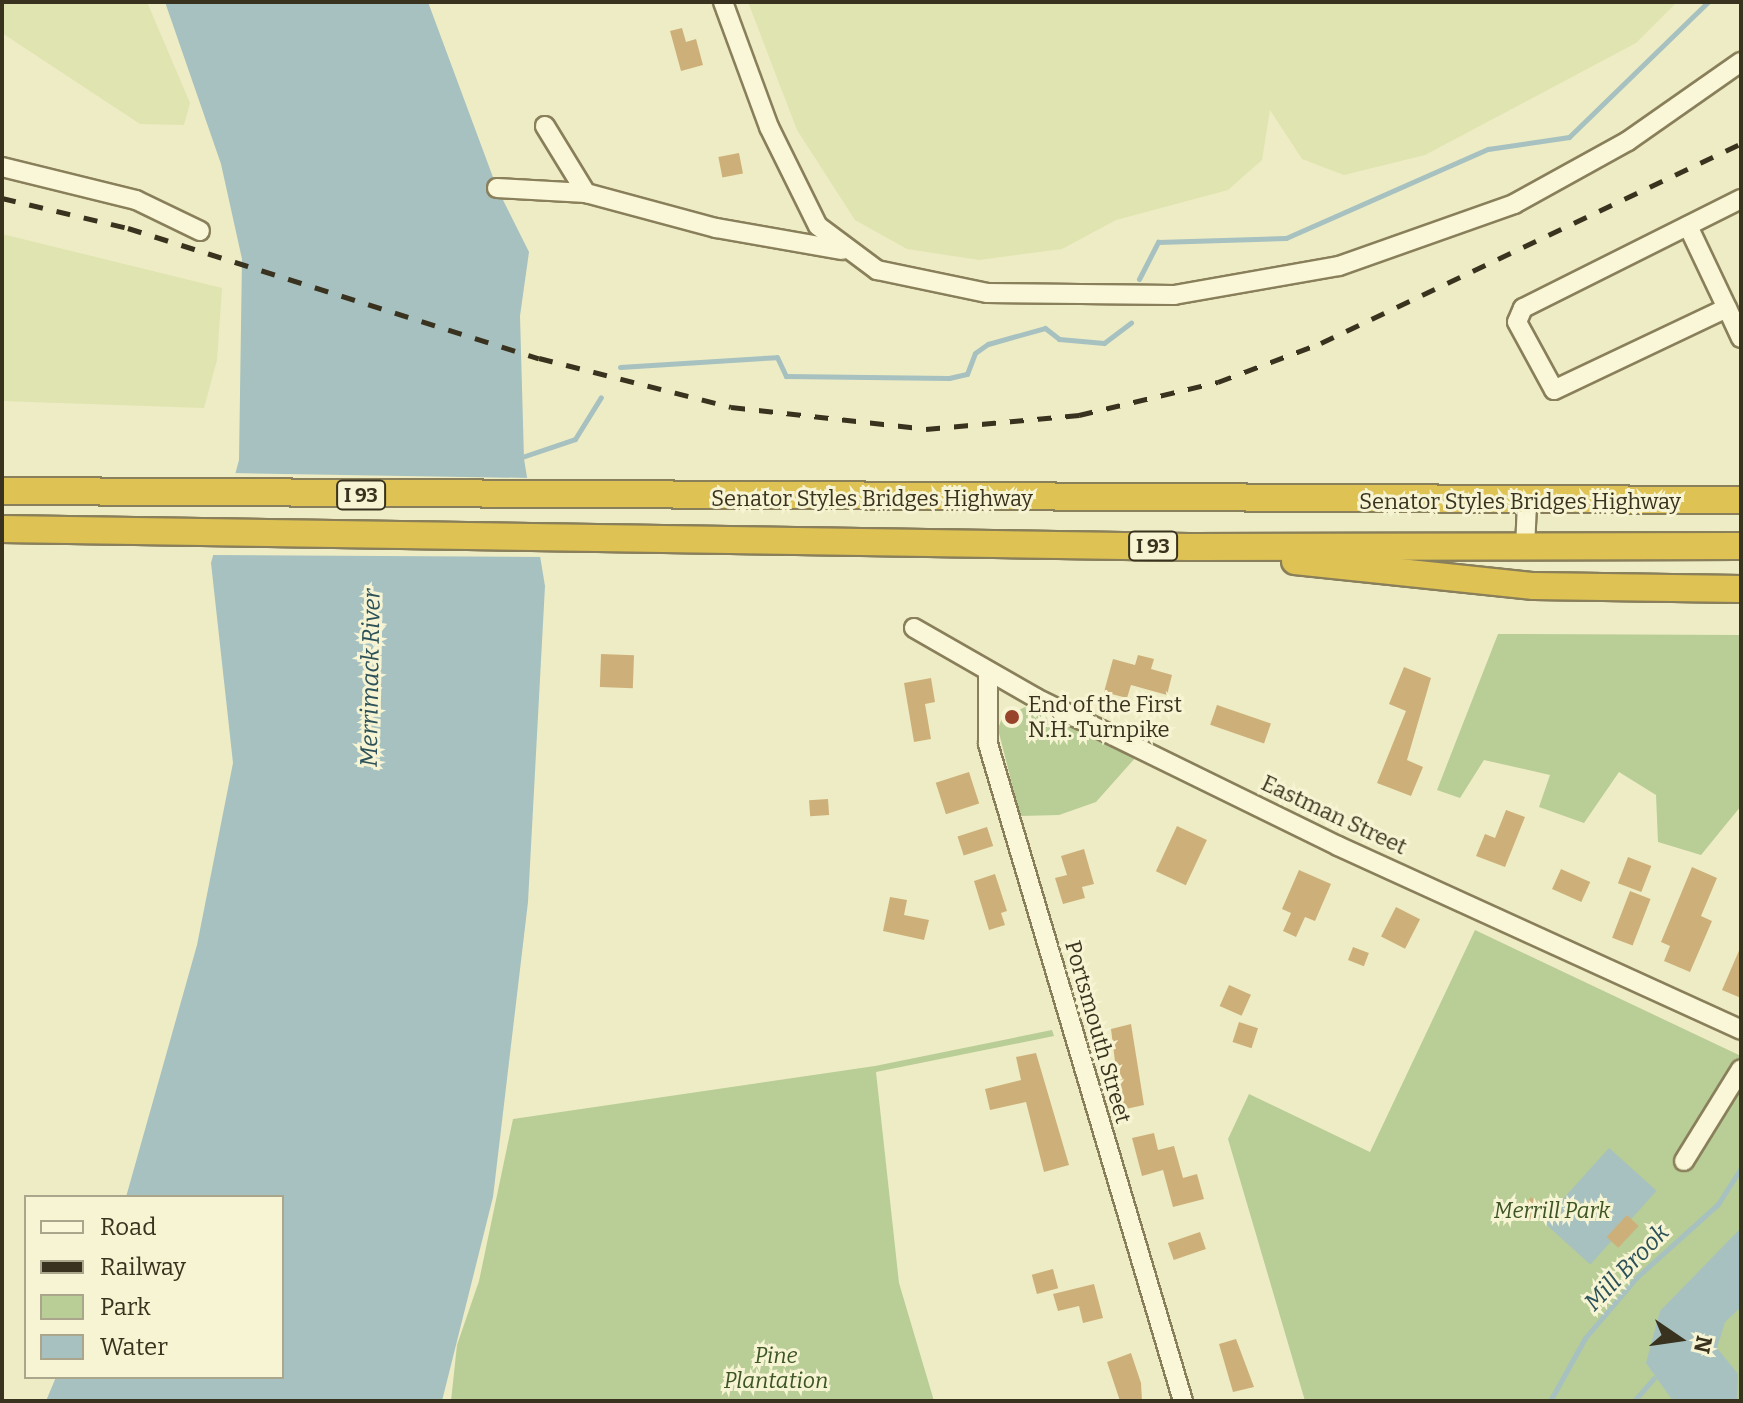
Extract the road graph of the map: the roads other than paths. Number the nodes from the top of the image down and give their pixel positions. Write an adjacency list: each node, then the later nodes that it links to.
1 (723, 2): 10 (street)
2 (1741, 62): 10 (street)
3 (545, 126): 6 (street)
4 (2, 167): 9 (street)
5 (497, 188): 6 (street)
6 (586, 193): 10 (street)
7 (1741, 199): 8 (street)
8 (1688, 226): 11 (street); 11 (street)
9 (200, 231)
10 (846, 251)
11 (1727, 308): 12 (street)
12 (1741, 338)
13 (2, 491): 15 (highway, Senator Styles Bridges Highway / I 93)
14 (1741, 500): 15 (highway, Senator Styles Bridges Highway / I 93)
15 (1527, 503): 19 (street)
16 (2, 529): 18 (highway, I 93)
17 (1741, 546): 19 (highway, I 93)
18 (1189, 547): 19 (highway, I 93); 20 (highway)
19 (1525, 549)
20 (1741, 589)
21 (914, 628): 22 (street, Eastman Street)
22 (988, 673): 23 (street, Eastman Street); 26 (street, Portsmouth Street)
23 (1741, 1030)
24 (1741, 1069): 25 (street)
25 (1684, 1161)
26 (1183, 1401)

